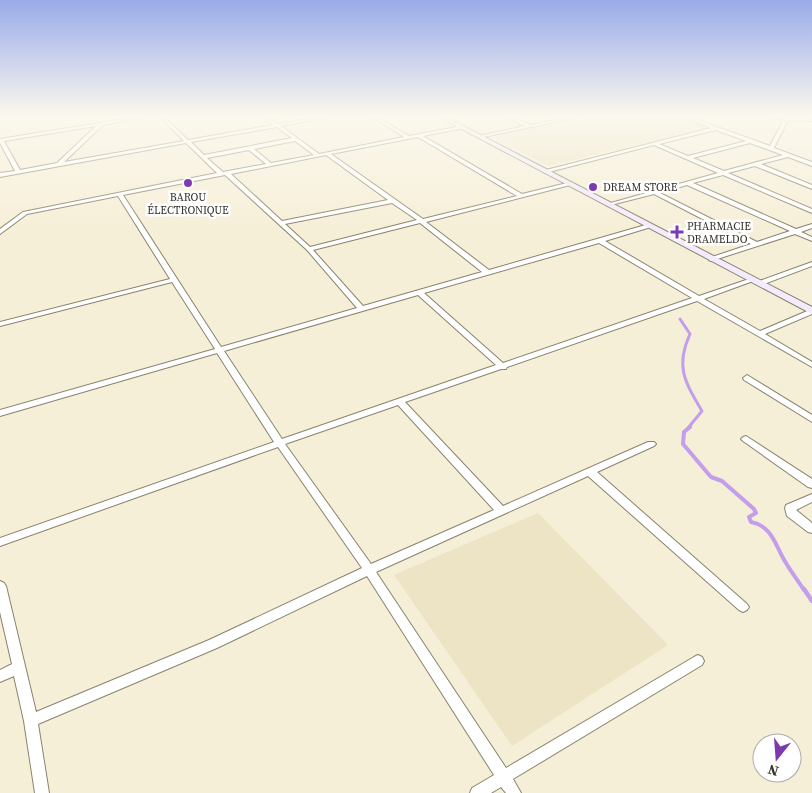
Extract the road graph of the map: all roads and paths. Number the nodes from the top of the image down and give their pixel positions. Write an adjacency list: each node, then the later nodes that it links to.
1 (8, 154): 23 (street)
2 (69, 154): 18 (street)
3 (114, 154): 18 (street)
4 (201, 154): 16 (street)
5 (219, 154): 16 (street)
6 (258, 154): 19 (street)
7 (322, 154): 14 (street)
8 (327, 154): 33 (street)
9 (450, 154): 32 (street)
10 (513, 154): 22 (main road)
11 (614, 154): 22 (street)
12 (678, 154): 17 (street)
13 (703, 154): 17 (street)
14 (318, 155): 19 (street)
15 (788, 155): 20 (street); 21 (street)
16 (204, 157): 25 (street)
17 (688, 158): 24 (street)
18 (58, 164): 23 (street)
19 (270, 164): 25 (street)
20 (755, 164): 24 (street); 29 (street)
21 (812, 164)
22 (545, 171): 28 (main road)
23 (18, 172): 26 (street)
24 (723, 173): 27 (street); 35 (street)
25 (223, 174): 31 (street); 37 (street)
26 (0, 175)
27 (688, 183): 30 (street); 41 (street)
28 (571, 184): 32 (street); 34 (main road)
29 (812, 187)
30 (654, 192): 34 (street); 44 (street)
31 (119, 194): 40 (street); 49 (street)
32 (521, 196): 36 (street)
33 (393, 201): 36 (street); 37 (street)
34 (609, 205): 38 (main road)
35 (812, 211)
36 (420, 220): 45 (street); 48 (street)
37 (280, 223): 45 (street)
38 (649, 226): 43 (street); 46 (main road)
39 (812, 226): 41 (street)
40 (0, 232)
41 (796, 232): 42 (street); 44 (street)
42 (812, 239)
43 (599, 240): 48 (street); 52 (street)
44 (757, 244): 46 (street)
45 (308, 249): 53 (street)
46 (711, 258): 50 (main road)
47 (812, 264): 50 (street)
48 (487, 272): 51 (street)
49 (173, 280): 55 (street); 57 (street)
50 (755, 281): 52 (street); 54 (main road)
51 (419, 292): 53 (street); 59 (street)
52 (698, 298): 56 (street); 59 (street)
53 (362, 308): 57 (street)
54 (812, 311): 56 (street)
55 (0, 324)
56 (760, 334): 58 (street)
57 (219, 350): 62 (street); 65 (street)
58 (812, 365)
59 (503, 367): 61 (street)
60 (747, 378): 63 (street)
61 (400, 402): 65 (street); 70 (street)
62 (0, 413)
63 (812, 419)
64 (746, 439): 68 (street)
65 (279, 442): 72 (street); 73 (street)
66 (651, 444): 67 (street)
67 (590, 472): 70 (street); 75 (street)
68 (812, 484)
69 (812, 498): 71 (street)
70 (501, 511): 73 (street)
71 (812, 529)
72 (0, 542)
73 (369, 570): 79 (street); 80 (street)
74 (0, 586): 77 (street)
75 (743, 607)
76 (698, 661): 80 (street)
77 (19, 667): 78 (street); 79 (street)
78 (0, 676)
79 (31, 721): 81 (street)
80 (503, 777): 82 (street); 83 (street)
81 (42, 793)
82 (477, 793)
83 (514, 793)

